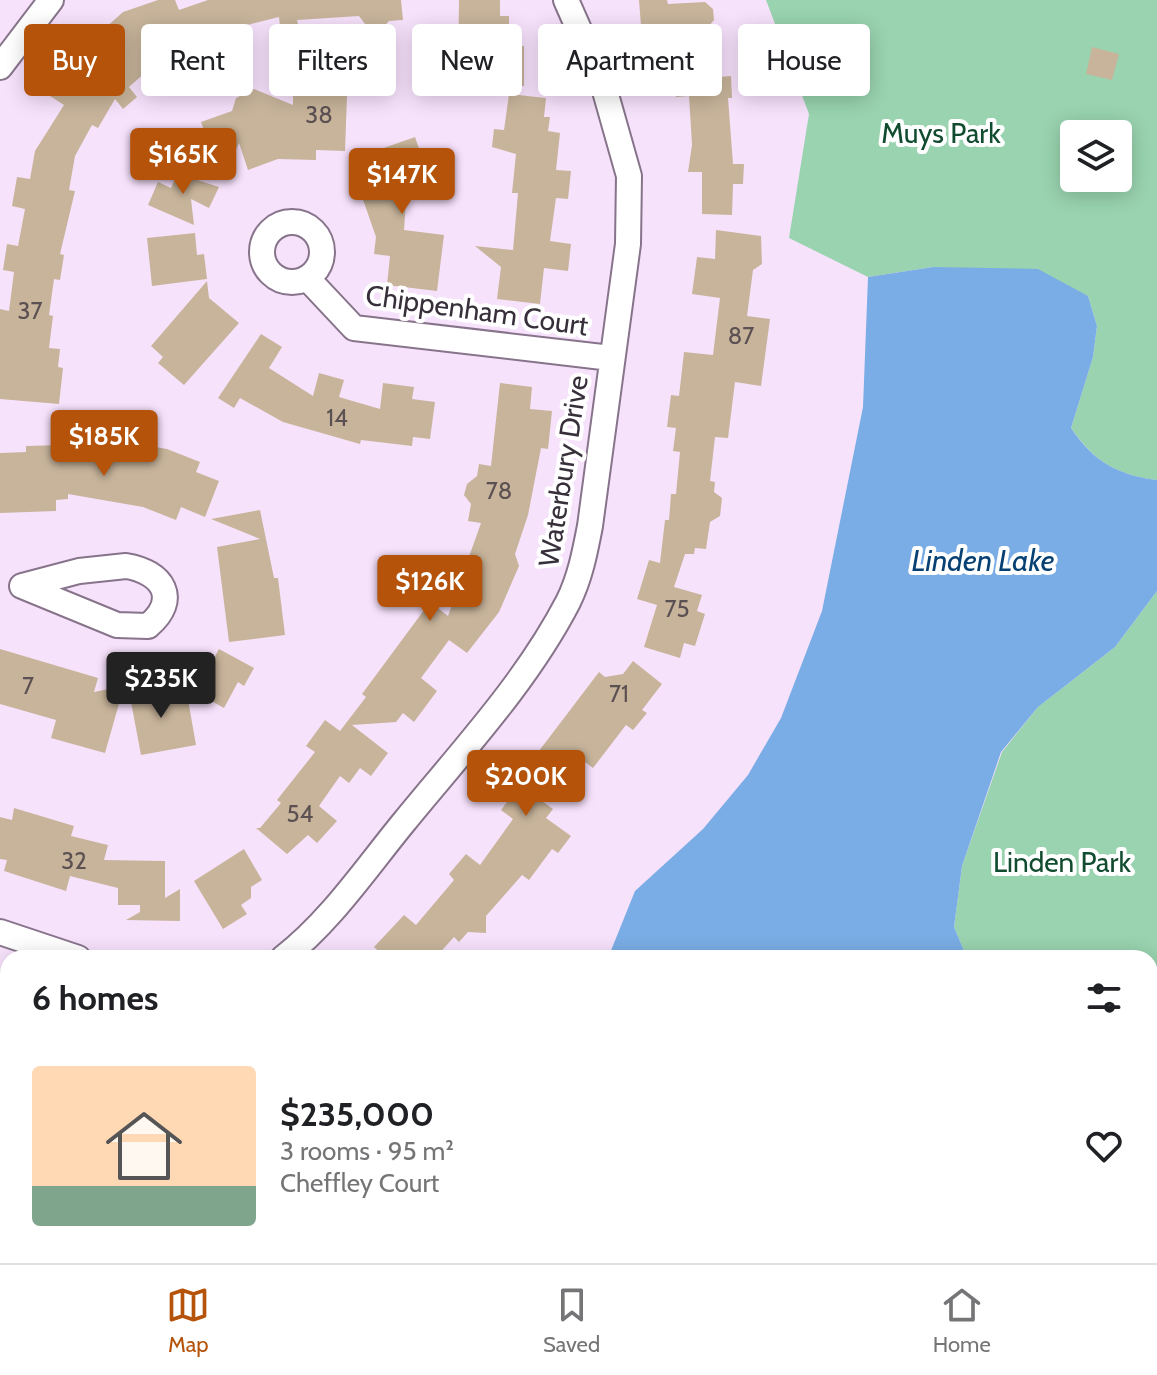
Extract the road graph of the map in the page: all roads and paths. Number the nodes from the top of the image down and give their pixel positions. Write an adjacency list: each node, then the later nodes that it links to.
1 (51, 0): 3 (street)
2 (566, 0): 5 (street, Waterbury Drive)
3 (0, 67)
4 (307, 278): 5 (street, Chippenham Court)
5 (611, 358): 9 (street, Waterbury Drive)
6 (11, 584): 6 (street)
7 (0, 932): 8 (street)
8 (54, 950)
9 (291, 950)

